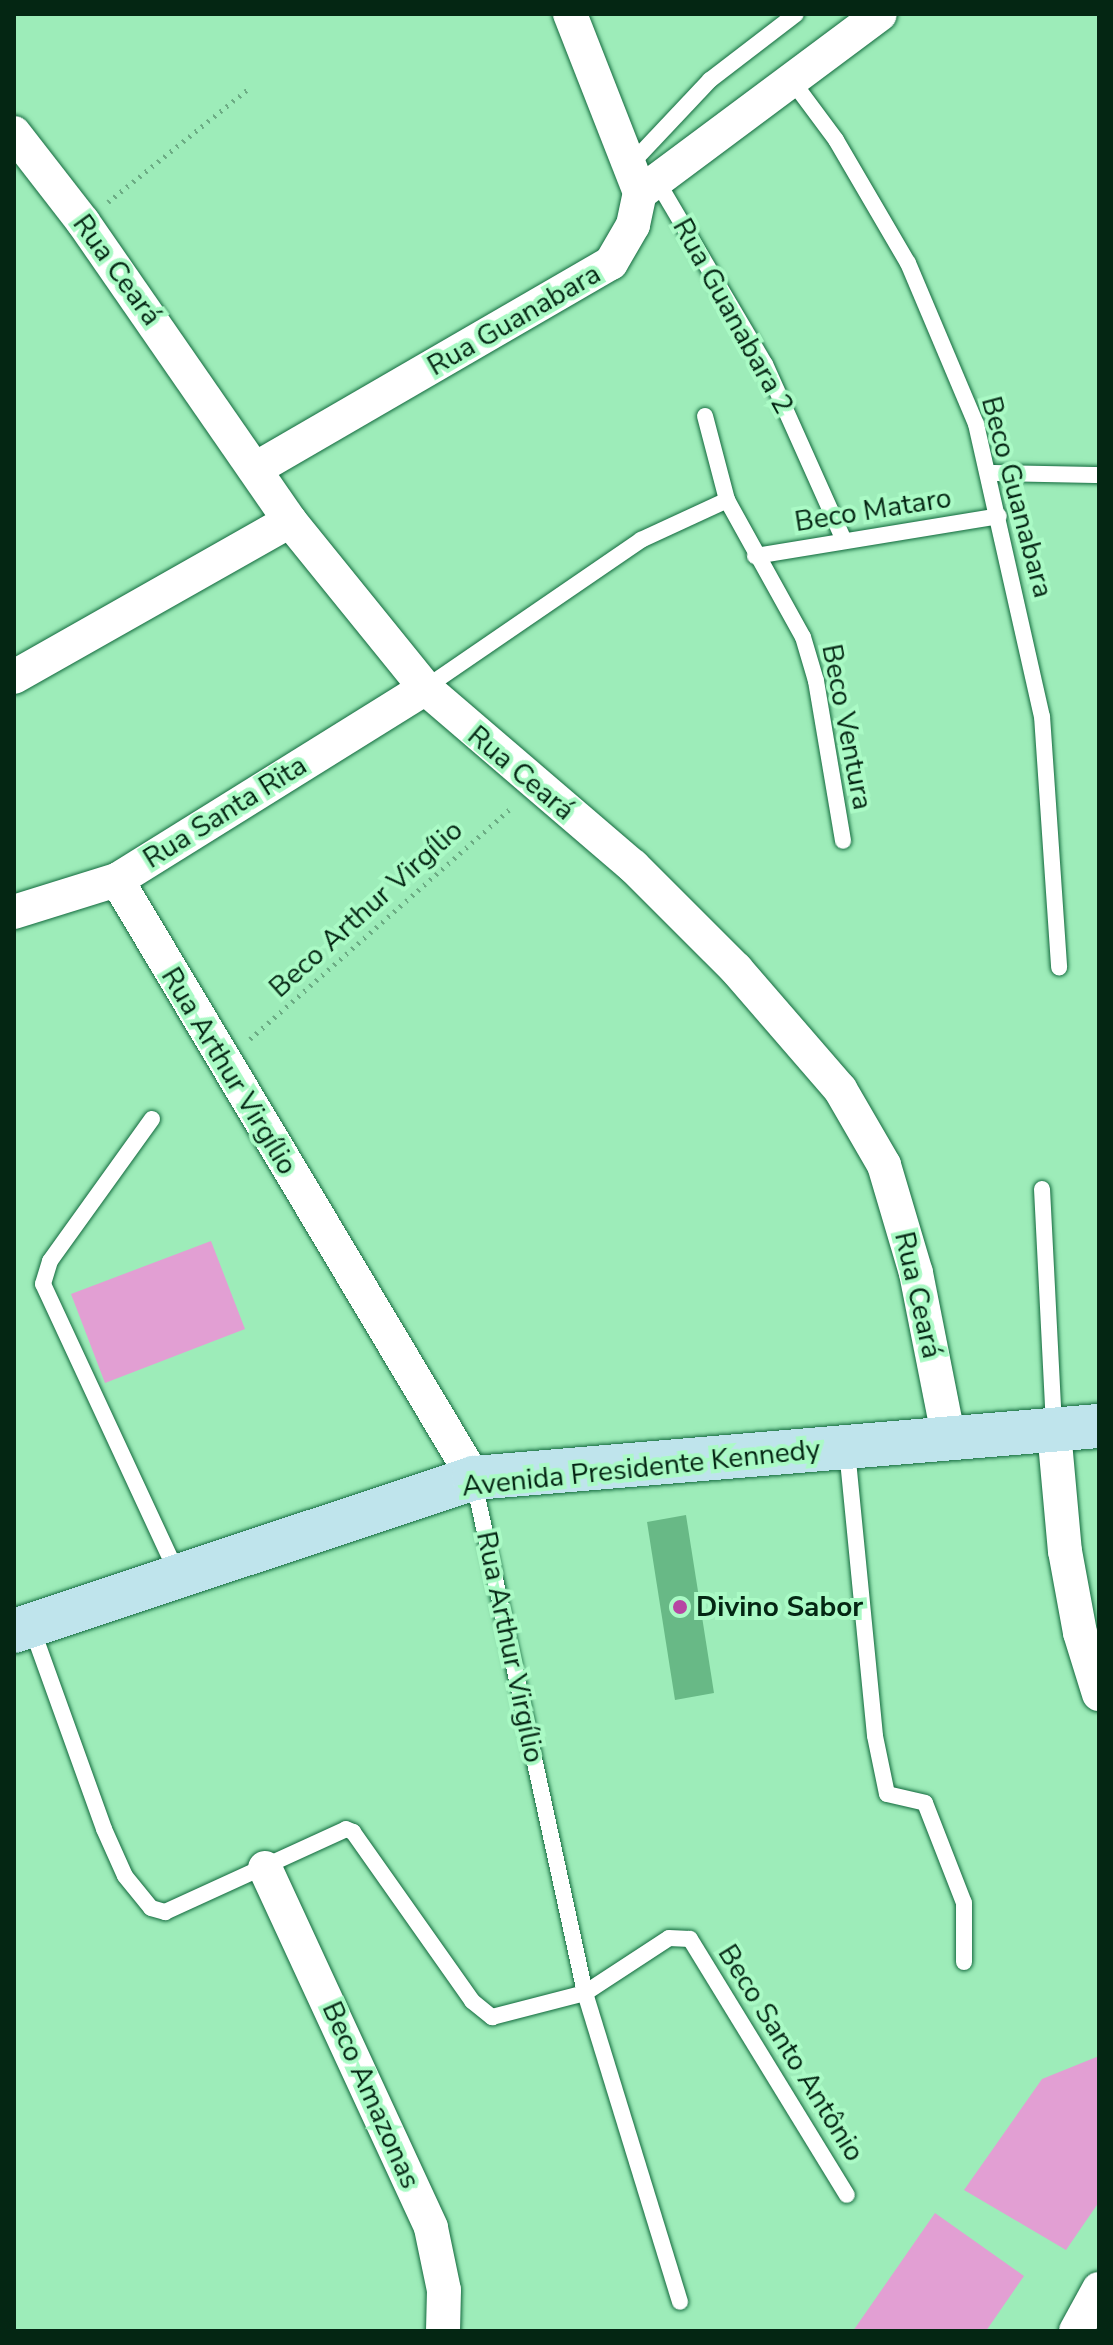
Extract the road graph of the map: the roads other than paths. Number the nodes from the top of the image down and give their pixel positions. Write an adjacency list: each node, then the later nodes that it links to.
1 (570, 14): 6 (street, Rua Guanabara 2)
2 (796, 14): 6 (lane)
3 (880, 14): 4 (street)
4 (793, 82): 6 (street); 9 (lane, Beco Guanabara)
5 (14, 133): 8 (street, Rua Ceará)
6 (642, 180): 8 (street, Rua Guanabara); 14 (lane, Rua Guanabara 2)
7 (705, 416): 11 (lane, Beco Ventura)
8 (257, 468): 13 (street, Rua Ceará)
9 (990, 473): 10 (lane); 12 (lane, Beco Guanabara)
10 (1099, 475)
11 (727, 500): 15 (lane, Beco Ventura); 17 (lane)
12 (999, 516): 14 (lane, Beco Mataro); 21 (lane, Beco Guanabara)
13 (290, 521): 16 (street); 17 (street, Rua Ceará)
14 (844, 541): 15 (lane, Beco Mataro)
15 (755, 556): 18 (lane, Beco Ventura)
16 (14, 677)
17 (425, 688): 19 (street, Rua Santa Rita); 26 (street, Rua Ceará)
18 (843, 841)
19 (117, 880): 20 (street, Rua Santa Rita); 28 (street, Rua Arthur Virgílio)
20 (14, 912)
21 (1059, 967)
22 (152, 1119): 29 (lane)
23 (1042, 1189): 25 (lane)
24 (1099, 1426): 25 (street, Avenida Presidente Kennedy)
25 (1054, 1431): 26 (street, Avenida Presidente Kennedy); 31 (street)
26 (949, 1439): 27 (street, Avenida Presidente Kennedy)
27 (846, 1448): 28 (street, Avenida Presidente Kennedy); 33 (lane)
28 (474, 1478): 29 (street, Avenida Presidente Kennedy); 34 (lane, Rua Arthur Virgílio)
29 (178, 1576): 30 (street, Avenida Presidente Kennedy)
30 (22, 1628): 32 (lane)
31 (1099, 1694)
32 (265, 1868): 34 (lane); 38 (street, Beco Amazonas)
33 (964, 1962)
34 (585, 1993): 35 (lane, Beco Santo Antônio); 37 (lane, Rua Arthur Virgílio)
35 (847, 2195)
36 (1099, 2289): 39 (street)
37 (680, 2302)
38 (443, 2331)
39 (1076, 2331)

